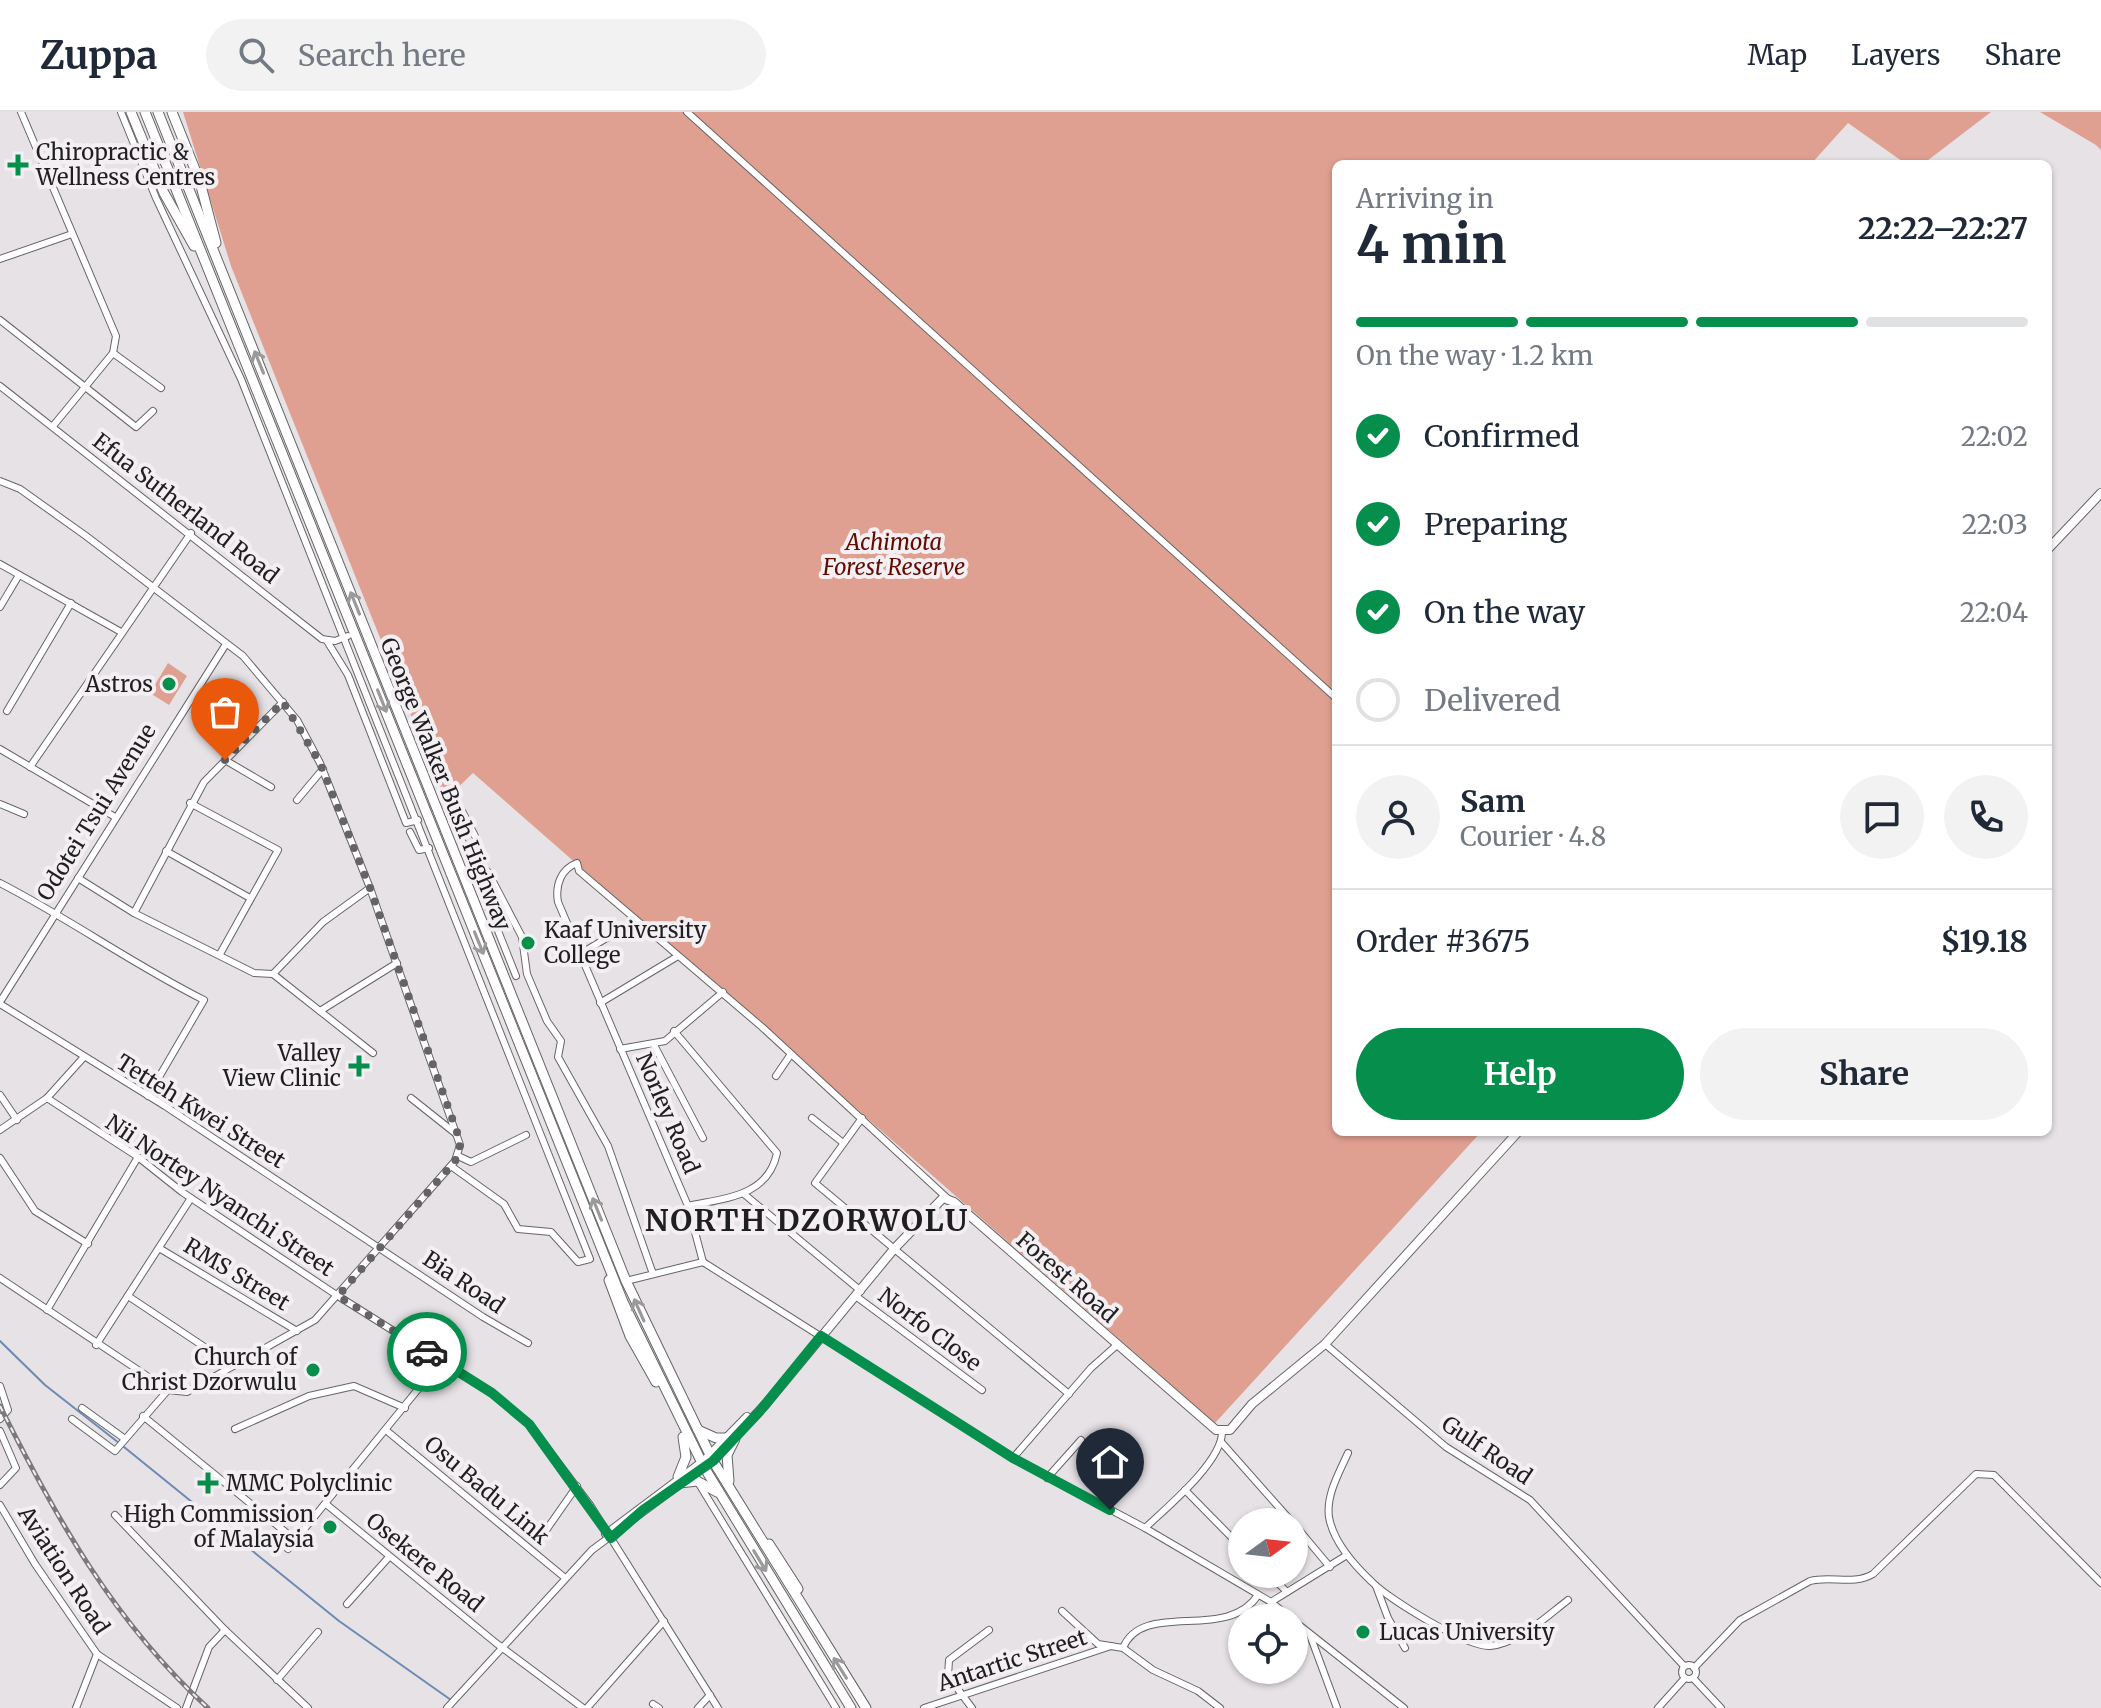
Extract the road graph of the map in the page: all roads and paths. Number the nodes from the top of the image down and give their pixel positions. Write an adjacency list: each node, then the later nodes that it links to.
1 (21, 112): 8 (street)
2 (121, 112): 30 (street)
3 (131, 112): 10 (highway)
4 (145, 112): 10 (highway, George Walker Bush Highway)
5 (158, 112): 11 (highway, George Walker Bush Highway)
6 (172, 112): 11 (highway)
7 (687, 112): 33 (street)
8 (72, 234): 9 (street); 13 (street)
9 (0, 259)
10 (206, 265): 29 (highway, George Walker Bush Highway)
11 (225, 277): 69 (highway, George Walker Bush Highway, one-way to 11)
12 (0, 320): 15 (street)
13 (113, 353): 15 (street); 16 (street)
14 (0, 386): 18 (street, Efua Sutherland Road)
15 (86, 386): 17 (street); 18 (street)
16 (161, 388)
17 (153, 411)
18 (53, 426): 21 (street, Efua Sutherland Road)
19 (0, 481): 25 (street)
20 (2101, 493): 22 (main road)
21 (191, 533): 25 (street); 31 (street, Efua Sutherland Road)
22 (2052, 545)
23 (0, 564): 24 (street)
24 (19, 575): 26 (street); 27 (street)
25 (154, 586): 28 (street); 32 (street)
26 (71, 603): 28 (street); 35 (street)
27 (0, 607)
28 (121, 632): 38 (street)
29 (355, 633): 30 (street); 129 (highway, George Walker Bush Highway, one-way to 129)
30 (344, 637): 31 (street); 40 (street)
31 (327, 641): 41 (street)
32 (226, 644): 34 (street); 47 (street, Odotei Tsui Avenue)
33 (1332, 694)
34 (283, 702): 37 (street); 39 (street)
35 (7, 711)
36 (0, 749): 38 (street)
37 (225, 760): 42 (street); 44 (street)
38 (30, 767): 47 (street)
39 (323, 769): 43 (street); 57 (street)
40 (399, 775): 41 (street); 48 (street)
41 (388, 780): 48 (street)
42 (271, 787)
43 (297, 800)
44 (190, 803): 52 (street); 58 (street)
45 (0, 804): 46 (street)
46 (24, 814)
47 (115, 817): 55 (street, Odotei Tsui Avenue)
48 (418, 820): 51 (street)
49 (410, 832): 51 (street)
50 (475, 836): 54 (street)
51 (429, 848): 97 (street)
52 (166, 851): 58 (street); 60 (street)
53 (577, 863): 61 (street, Forest Road); 63 (street, Norley Road)
54 (472, 868): 67 (street); 68 (street)
55 (78, 878): 59 (street, Odotei Tsui Avenue); 60 (street)
56 (0, 883): 59 (street)
57 (370, 888): 65 (street); 66 (street)
58 (250, 898): 62 (street)
59 (55, 911): 71 (street, Odotei Tsui Avenue); 82 (street)
60 (134, 913): 62 (street)
61 (635, 921): 63 (street); 64 (street, Forest Road)
62 (220, 954): 66 (street)
63 (580, 954): 72 (street, Norley Road)
64 (678, 956): 70 (street, Forest Road); 72 (street)
65 (397, 963): 73 (street); 89 (street)
66 (273, 974): 73 (street)
67 (527, 974): 68 (street); 107 (street)
68 (516, 976): 69 (street)
69 (505, 981): 109 (highway, George Walker Bush Highway, one-way to 69)
70 (723, 992): 74 (street); 78 (street, Forest Road)
71 (0, 1003): 79 (street, Tetteh Kwei Street)
72 (600, 1003): 76 (street, Norley Road)
73 (320, 1011): 77 (street)
74 (674, 1031): 75 (street); 98 (street)
75 (654, 1045): 76 (street); 92 (street)
76 (620, 1049): 101 (street, Norley Road)
77 (373, 1053)
78 (791, 1054): 80 (street); 86 (street, Forest Road)
79 (83, 1058): 82 (street, Tetteh Kwei Street); 83 (street)
80 (776, 1076)
81 (0, 1095): 87 (street)
82 (148, 1096): 104 (street, Tetteh Kwei Street)
83 (47, 1098): 87 (street); 95 (street, Nii Nortey Nyanchi Street)
84 (411, 1098): 89 (street)
85 (812, 1118): 93 (street)
86 (862, 1118): 93 (street); 100 (street, Forest Road)
87 (17, 1120): 88 (street)
88 (0, 1130)
89 (458, 1135): 94 (street)
90 (526, 1135): 94 (street)
91 (1514, 1136): 117 (main road)
92 (703, 1138)
93 (842, 1142): 105 (street)
94 (458, 1156): 97 (street)
95 (138, 1157): 99 (street, Nii Nortey Nyanchi Street); 102 (street)
96 (0, 1158): 102 (street)
97 (451, 1166): 104 (street)
98 (744, 1194): 101 (street); 110 (street, Norfo Close)
99 (191, 1198): 103 (street); 112 (street, Nii Nortey Nyanchi Street)
100 (947, 1198): 105 (main road); 119 (main road, Forest Road)
101 (688, 1206): 106 (street, Norley Road)
102 (88, 1244): 113 (street)
103 (159, 1248): 111 (street); 114 (street, RMS Street)
104 (381, 1249): 112 (street); 116 (street, Bia Road)
105 (894, 1249): 110 (main road); 125 (street)
106 (703, 1262): 107 (street); 115 (street)
107 (653, 1274): 109 (street)
108 (0, 1278): 113 (street)
109 (626, 1281): 133 (highway, George Walker Bush Highway, one-way to 109)
110 (859, 1294): 115 (main road); 124 (street, Norfo Close)
111 (128, 1296): 118 (street); 121 (street)
112 (338, 1296): 114 (street); 120 (street, Nii Nortey Nyanchi Street)
113 (47, 1310): 118 (street)
114 (297, 1331): 121 (street)
115 (821, 1336): 137 (main road); 142 (street)
116 (528, 1343)
117 (1325, 1344): 136 (main road); 187 (street, Gulf Road)
118 (96, 1345): 123 (street)
119 (1117, 1345): 125 (street); 136 (main road, Forest Road)
120 (441, 1361): 127 (street); 148 (street, Nii Nortey Nyanchi Street)
121 (233, 1366): 123 (street)
122 (0, 1386): 130 (street)
123 (168, 1390): 128 (street)
124 (982, 1390)
125 (1069, 1394): 142 (street)
126 (82, 1408): 140 (street)
127 (405, 1408): 132 (street); 135 (street)
128 (143, 1416): 140 (street); 160 (street)
129 (678, 1418): 143 (highway, George Walker Bush Highway); 145 (highway)
130 (0, 1419)
131 (72, 1419): 140 (street)
132 (235, 1429)
133 (698, 1430): 137 (highway); 143 (highway, George Walker Bush Highway)
134 (0, 1431): 147 (street)
135 (387, 1431): 152 (street); 166 (street, Osu Badu Link)
136 (1222, 1432): 139 (street)
137 (731, 1439): 143 (main road); 151 (highway)
138 (1081, 1440): 144 (street)
139 (1222, 1443): 149 (street); 154 (street)
140 (121, 1444)
141 (1348, 1453): 163 (street)
142 (1013, 1458): 144 (street)
143 (707, 1461): 145 (street); 150 (highway, George Walker Bush Highway); 151 (highway, George Walker Bush Highway)
144 (1047, 1478): 156 (street)
145 (679, 1480): 146 (highway); 158 (street)
146 (697, 1481): 150 (highway); 202 (street)
147 (0, 1485)
148 (577, 1486): 158 (street, Nii Nortey Nyanchi Street); 159 (street)
149 (1185, 1490): 156 (street); 157 (street)
150 (720, 1494): 203 (highway, George Walker Bush Highway, one-way to 203)
151 (733, 1495): 204 (highway, George Walker Bush Highway, one-way to 151)
152 (326, 1504): 160 (street); 164 (street, Osekere Road)
153 (0, 1505): 186 (street, Aviation Road)
154 (1280, 1508)
155 (115, 1515): 178 (street)
156 (1145, 1528): 171 (street)
157 (1228, 1534)
158 (609, 1535): 166 (street); 177 (street, Nii Nortey Nyanchi Street)
159 (542, 1536)
160 (294, 1539): 162 (street)
161 (1308, 1541): 165 (street)
162 (288, 1549)
163 (1347, 1555): 165 (street); 168 (street)
164 (389, 1557): 174 (street); 182 (street, Osekere Road)
165 (1330, 1567): 170 (street)
166 (564, 1577): 182 (street)
167 (2101, 1583): 188 (street)
168 (1376, 1586): 172 (street); 185 (street)
169 (1283, 1588): 170 (street)
170 (1287, 1592): 173 (street)
171 (1258, 1595): 173 (street); 184 (street)
172 (1568, 1600)
173 (1271, 1602): 175 (street)
174 (347, 1604)
175 (1273, 1604)
176 (1062, 1611): 183 (street)
177 (664, 1621): 192 (street, Nii Nortey Nyanchi Street); 199 (street)
178 (225, 1630): 191 (street); 197 (street)
179 (989, 1630): 193 (street)
180 (318, 1632): 191 (street)
181 (1308, 1632): 208 (street); 209 (street)
182 (501, 1646): 194 (street); 199 (street, Osekere Road)
183 (1111, 1646): 184 (street); 193 (street, Antartic Street)
184 (1123, 1648): 207 (street)
185 (1405, 1648)
186 (97, 1654): 195 (street); 196 (street, Aviation Road)
187 (1684, 1666): 188 (street); 189 (street)
188 (1694, 1668): 190 (street)
189 (1685, 1678): 190 (street); 210 (street)
190 (1693, 1678): 211 (street)
191 (277, 1680): 198 (street)
192 (710, 1695): 200 (street); 201 (street, Nii Nortey Nyanchi Street)
193 (963, 1695): 205 (street, Antartic Street); 206 (street)
194 (449, 1705)
195 (76, 1708)
196 (177, 1708)
197 (186, 1708)
198 (308, 1708)
199 (585, 1708)
200 (698, 1708)
201 (718, 1708)
202 (836, 1708)
203 (851, 1708)
204 (866, 1708)
205 (924, 1708)
206 (972, 1708)
207 (1220, 1708)
208 (1337, 1708)
209 (1404, 1708)
210 (1658, 1708)
211 (1721, 1708)

